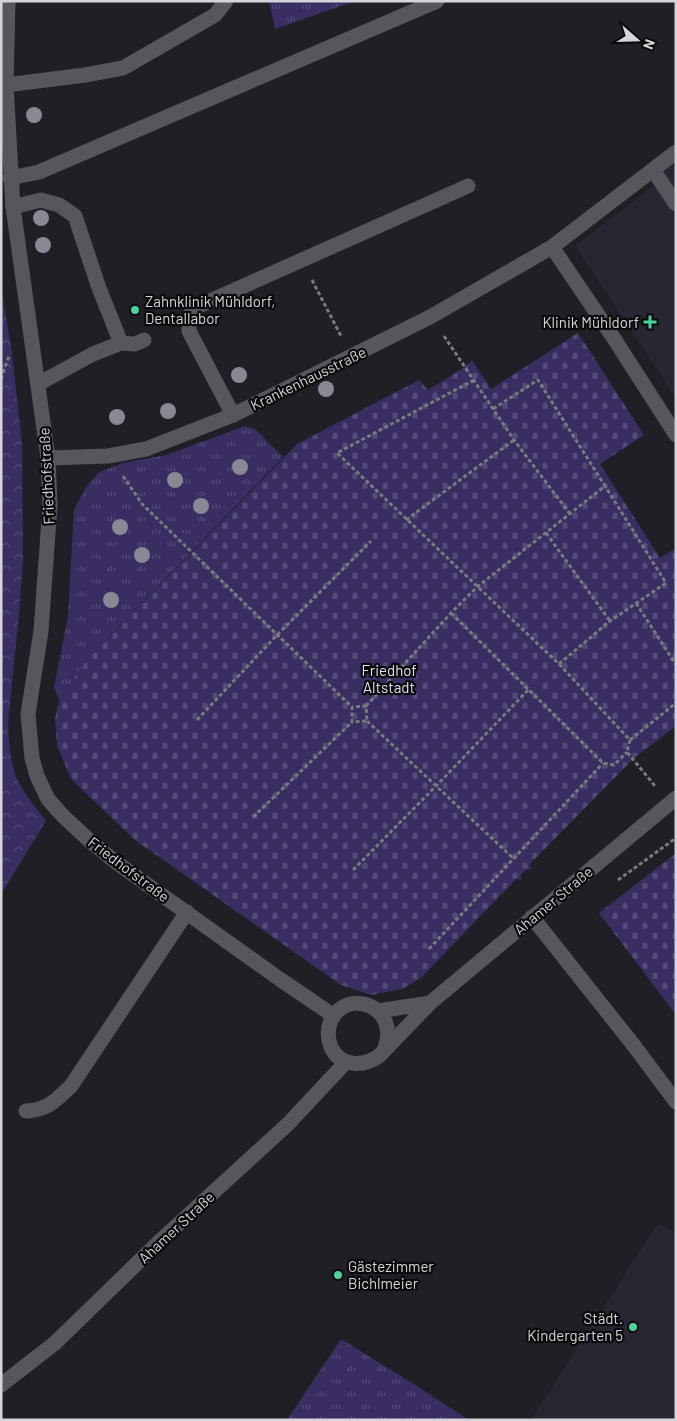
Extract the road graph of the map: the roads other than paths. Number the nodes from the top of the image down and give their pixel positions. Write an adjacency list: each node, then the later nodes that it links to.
1 (8, 1): 4 (street, Friedhofstraße)
2 (226, 1): 4 (street)
3 (437, 1): 7 (street)
4 (6, 85): 7 (street, Friedhofstraße)
5 (676, 152): 6 (street, Krankenhausstraße)
6 (653, 170): 9 (street); 11 (street, Krankenhausstraße)
7 (10, 178): 10 (street, Friedhofstraße)
8 (468, 186): 15 (street)
9 (676, 204)
10 (13, 207): 13 (street); 14 (street, Friedhofstraße)
11 (552, 248): 15 (street, Krankenhausstraße); 16 (street)
12 (144, 340): 13 (street)
13 (121, 343): 14 (street)
14 (38, 384): 17 (street, Friedhofstraße)
15 (233, 415): 17 (street, Krankenhausstraße)
16 (676, 435)
17 (48, 458): 19 (street, Friedhofstraße)
18 (676, 798): 20 (street, Ahamer Straße)
19 (186, 912): 23 (street, Friedhofstraße); 27 (street)
20 (532, 917): 21 (street, Ahamer Straße); 26 (street)
21 (430, 1003): 22 (street); 24 (street, Ahamer Straße)
22 (378, 1011): 23 (street); 24 (street)
23 (334, 1016): 25 (street)
24 (385, 1048): 25 (street)
25 (346, 1062): 28 (street, Ahamer Straße)
26 (676, 1102)
27 (26, 1111)
28 (1, 1385)

